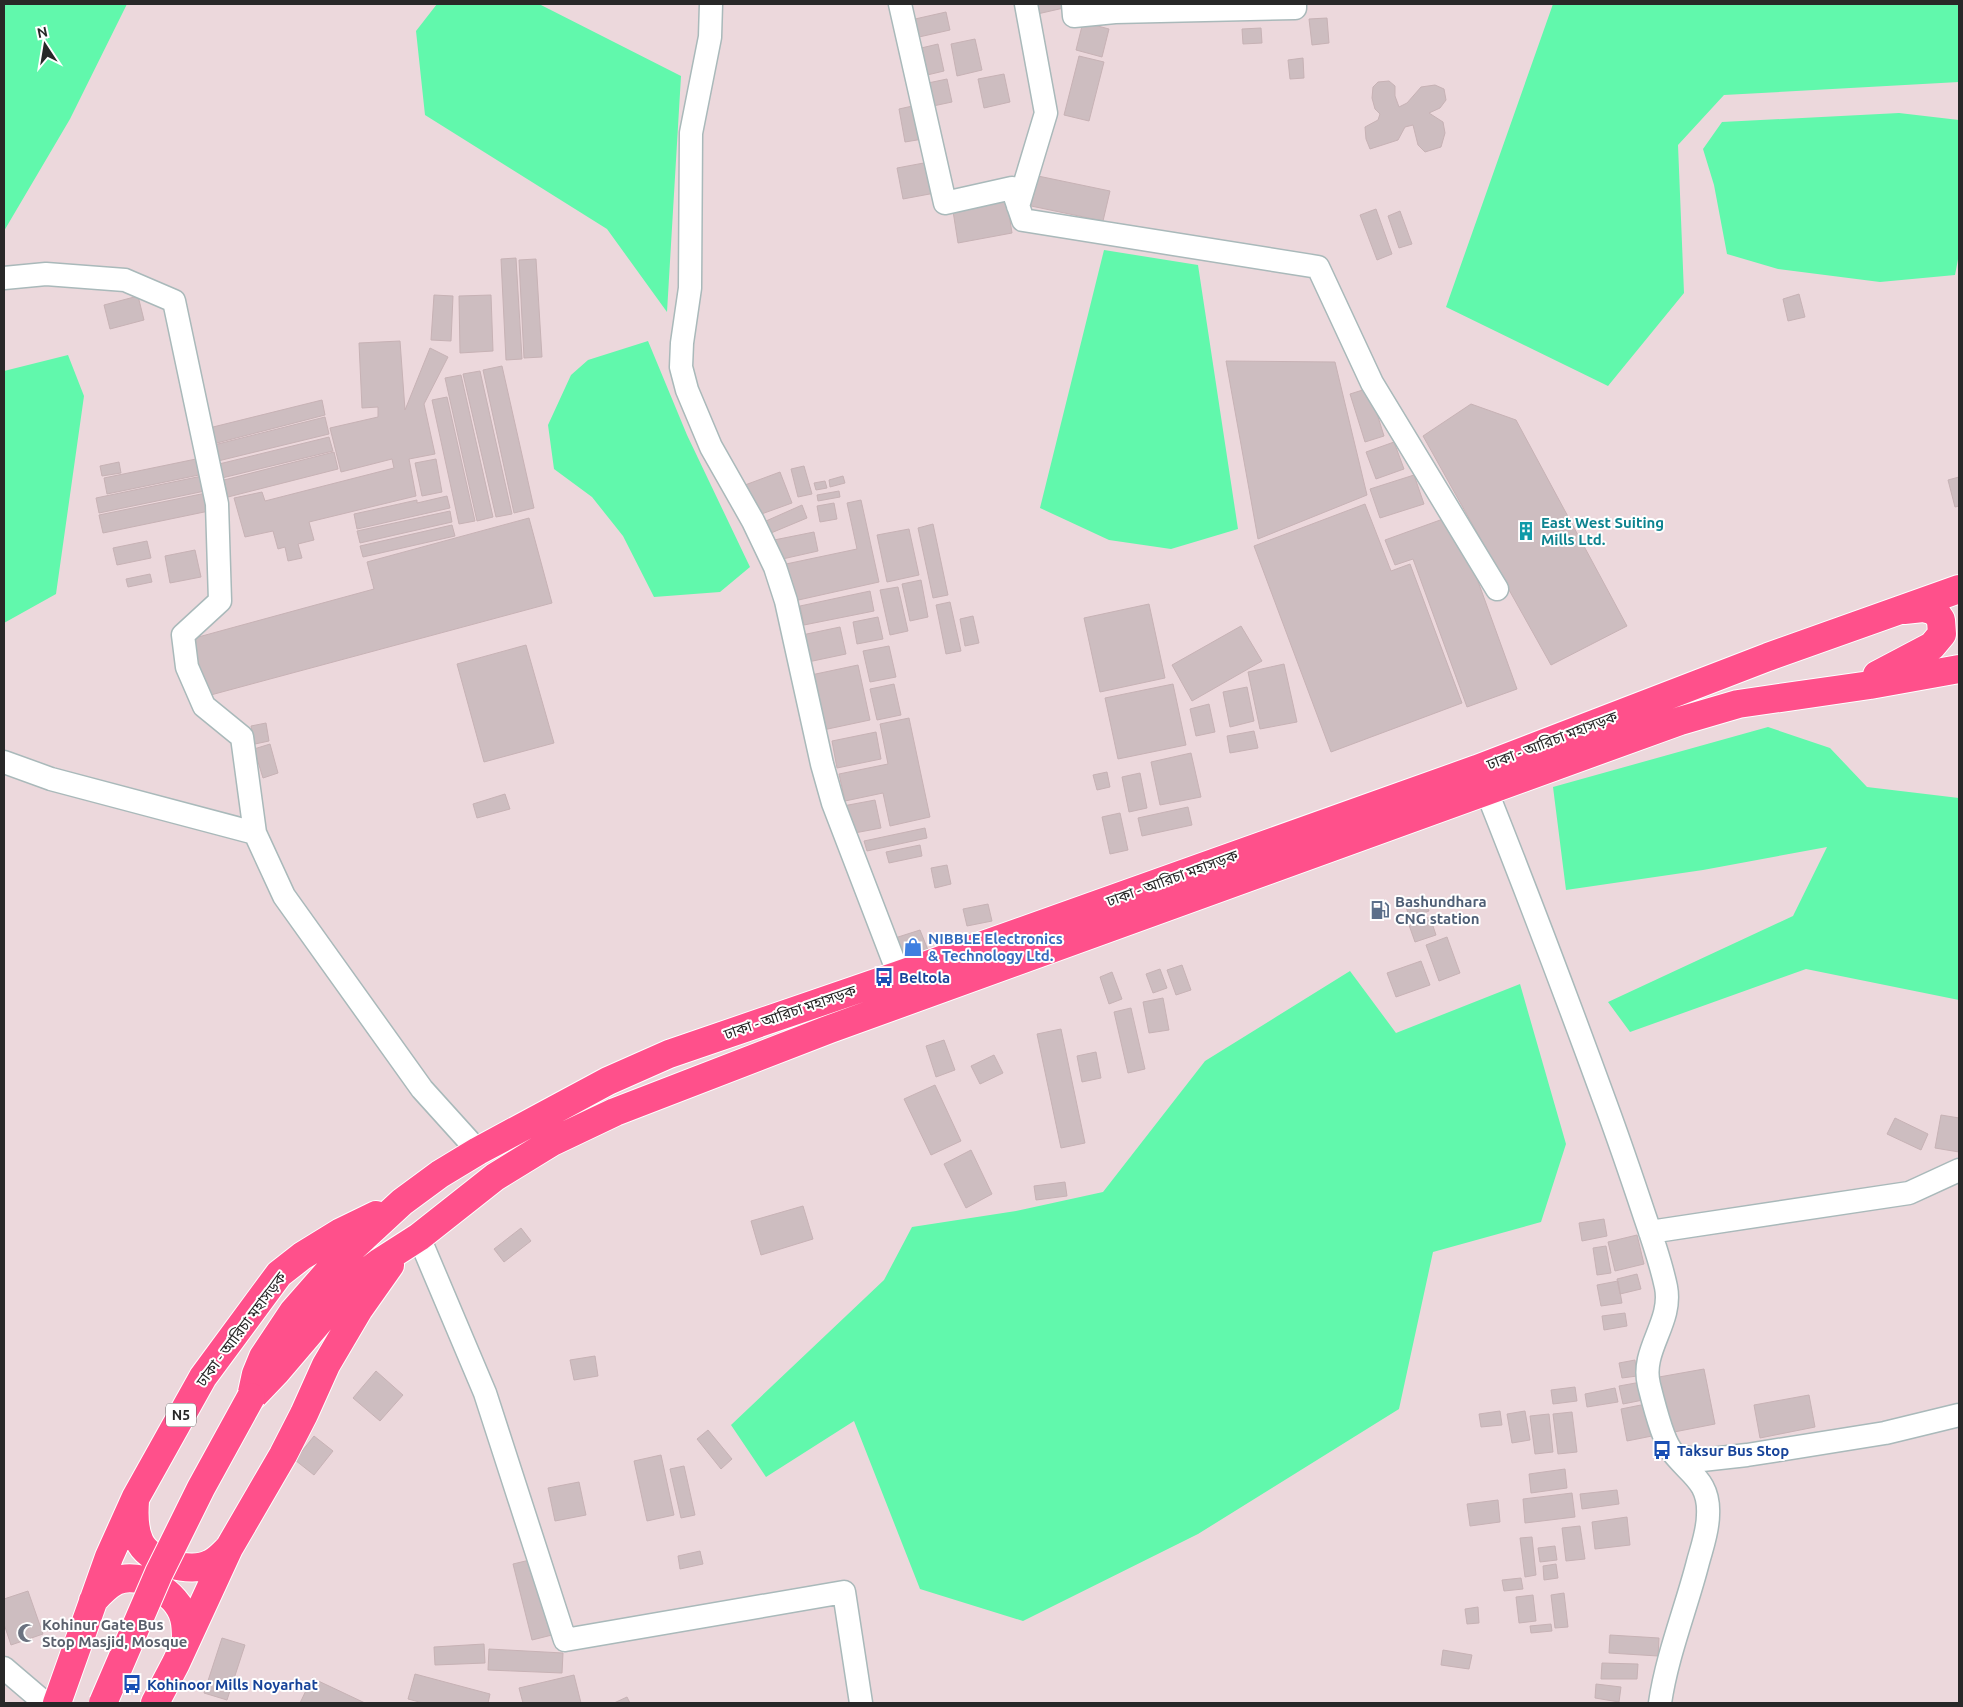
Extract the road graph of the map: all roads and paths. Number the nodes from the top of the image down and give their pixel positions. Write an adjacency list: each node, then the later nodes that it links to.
1 (711, 4): 16 (street)
2 (900, 4): 6 (street)
3 (1026, 4): 6 (street)
4 (1073, 4): 5 (street)
5 (1295, 4)
6 (1018, 206): 8 (street)
7 (4, 278): 15 (street)
8 (1497, 589)
9 (1959, 589): 10 (highway, ঢাকা - আরিচা মহাসড়ক / N5)
10 (1898, 611): 12 (highway); 16 (highway, ঢাকা - আরিচা মহাসড়ক / N5)
11 (1959, 669): 12 (highway, N5)
12 (1848, 688): 14 (highway, N5)
13 (4, 762): 15 (street)
14 (1487, 792): 20 (street); 21 (highway, N5)
15 (255, 833): 17 (street)
16 (900, 975): 17 (highway, ঢাকা - আরিচা মহাসড়ক / N5)
17 (478, 1151): 19 (highway, ঢাকা - আরিচা মহাসড়ক / N5)
18 (1959, 1170): 20 (street)
19 (402, 1202): 22 (highway, ঢাকা - আরিচা মহাসড়ক / N5); 25 (highway, ঢাকা - আরিচা মহাসড়ক / N5)
20 (1650, 1232): 24 (street)
21 (412, 1242): 22 (highway, N5); 26 (highway); 34 (street)
22 (251, 1397): 32 (highway, N5, bridge)
23 (1959, 1415): 24 (street)
24 (1677, 1456): 35 (street)
25 (136, 1496): 26 (highway); 27 (highway, ঢাকা - আরিচা মহাসড়ক / N5)
26 (229, 1548): 28 (highway)
27 (92, 1601): 28 (highway); 31 (highway, ঢাকা - আরিচা মহাসড়ক / N5)
28 (186, 1641): 33 (highway)
29 (4, 1668): 30 (street)
30 (45, 1703)
31 (57, 1703)
32 (103, 1703)
33 (155, 1703)
34 (861, 1703)
35 (1660, 1703)

